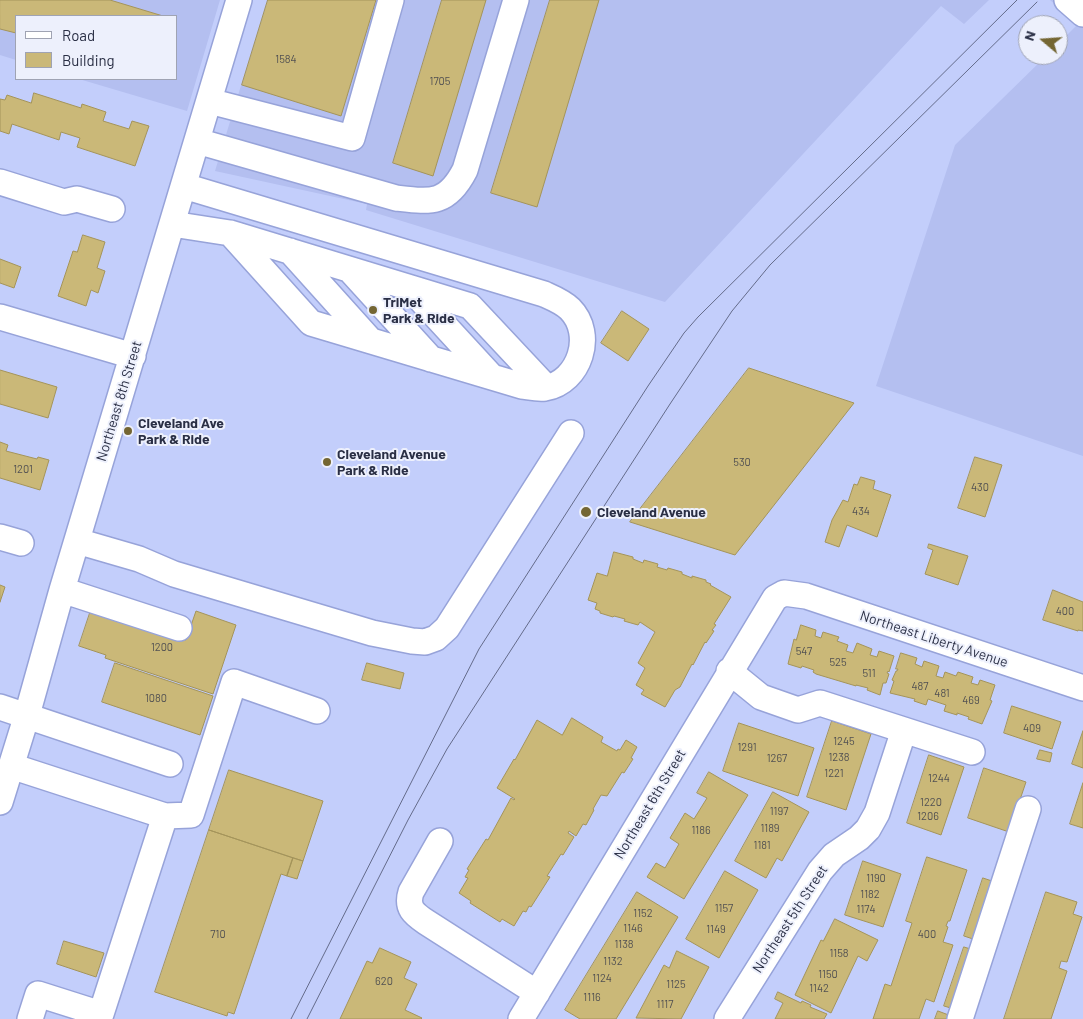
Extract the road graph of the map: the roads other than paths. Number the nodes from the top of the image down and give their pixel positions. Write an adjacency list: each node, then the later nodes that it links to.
1 (391, 0): 6 (street)
2 (516, 0): 7 (street)
3 (1067, 0): 5 (street)
4 (235, 1): 6 (street, Northeast 8th Street)
5 (1083, 14)
6 (209, 101): 7 (street, Northeast 8th Street)
7 (197, 141): 9 (street, Northeast 8th Street)
8 (0, 182): 10 (street)
9 (184, 186): 11 (street, Northeast 8th Street); 27 (street)
10 (112, 209)
11 (172, 224): 12 (street); 23 (street, Northeast 8th Street)
12 (230, 233): 13 (street); 20 (street)
13 (260, 242): 14 (street); 20 (street)
14 (290, 251): 15 (street); 21 (street)
15 (320, 260): 16 (street); 22 (street)
16 (350, 270): 17 (street); 24 (street)
17 (380, 278): 18 (street); 25 (street)
18 (410, 288): 26 (street); 27 (street)
19 (0, 317): 23 (street)
20 (341, 332): 21 (street)
21 (371, 341): 22 (street)
22 (401, 350): 24 (street)
23 (133, 356): 29 (street, Northeast 8th Street)
24 (431, 359): 25 (street)
25 (462, 368): 26 (street)
26 (492, 377): 27 (street)
27 (534, 387)
28 (571, 433): 29 (street)
29 (77, 541): 30 (street, Northeast 8th Street)
30 (62, 590): 32 (street); 37 (street, Northeast 8th Street)
31 (784, 593): 33 (street, Northeast 6th Street); 34 (street, Northeast Liberty Avenue)
32 (179, 628)
33 (729, 672): 38 (street); 46 (street, Northeast 6th Street)
34 (1083, 688)
35 (0, 707): 37 (street)
36 (317, 711): 44 (street)
37 (27, 715): 40 (street); 41 (street, Northeast 8th Street)
38 (904, 730): 39 (street); 49 (street, Northeast 5th Street)
39 (972, 752)
40 (170, 764)
41 (11, 766): 42 (street, Northeast 8th Street); 44 (street)
42 (0, 802)
43 (1028, 809): 50 (street)
44 (165, 816): 47 (street)
45 (440, 841): 46 (street)
46 (537, 993): 48 (street, Northeast 6th Street)
47 (30, 1019)
48 (521, 1019)
49 (727, 1019)
50 (960, 1019)

